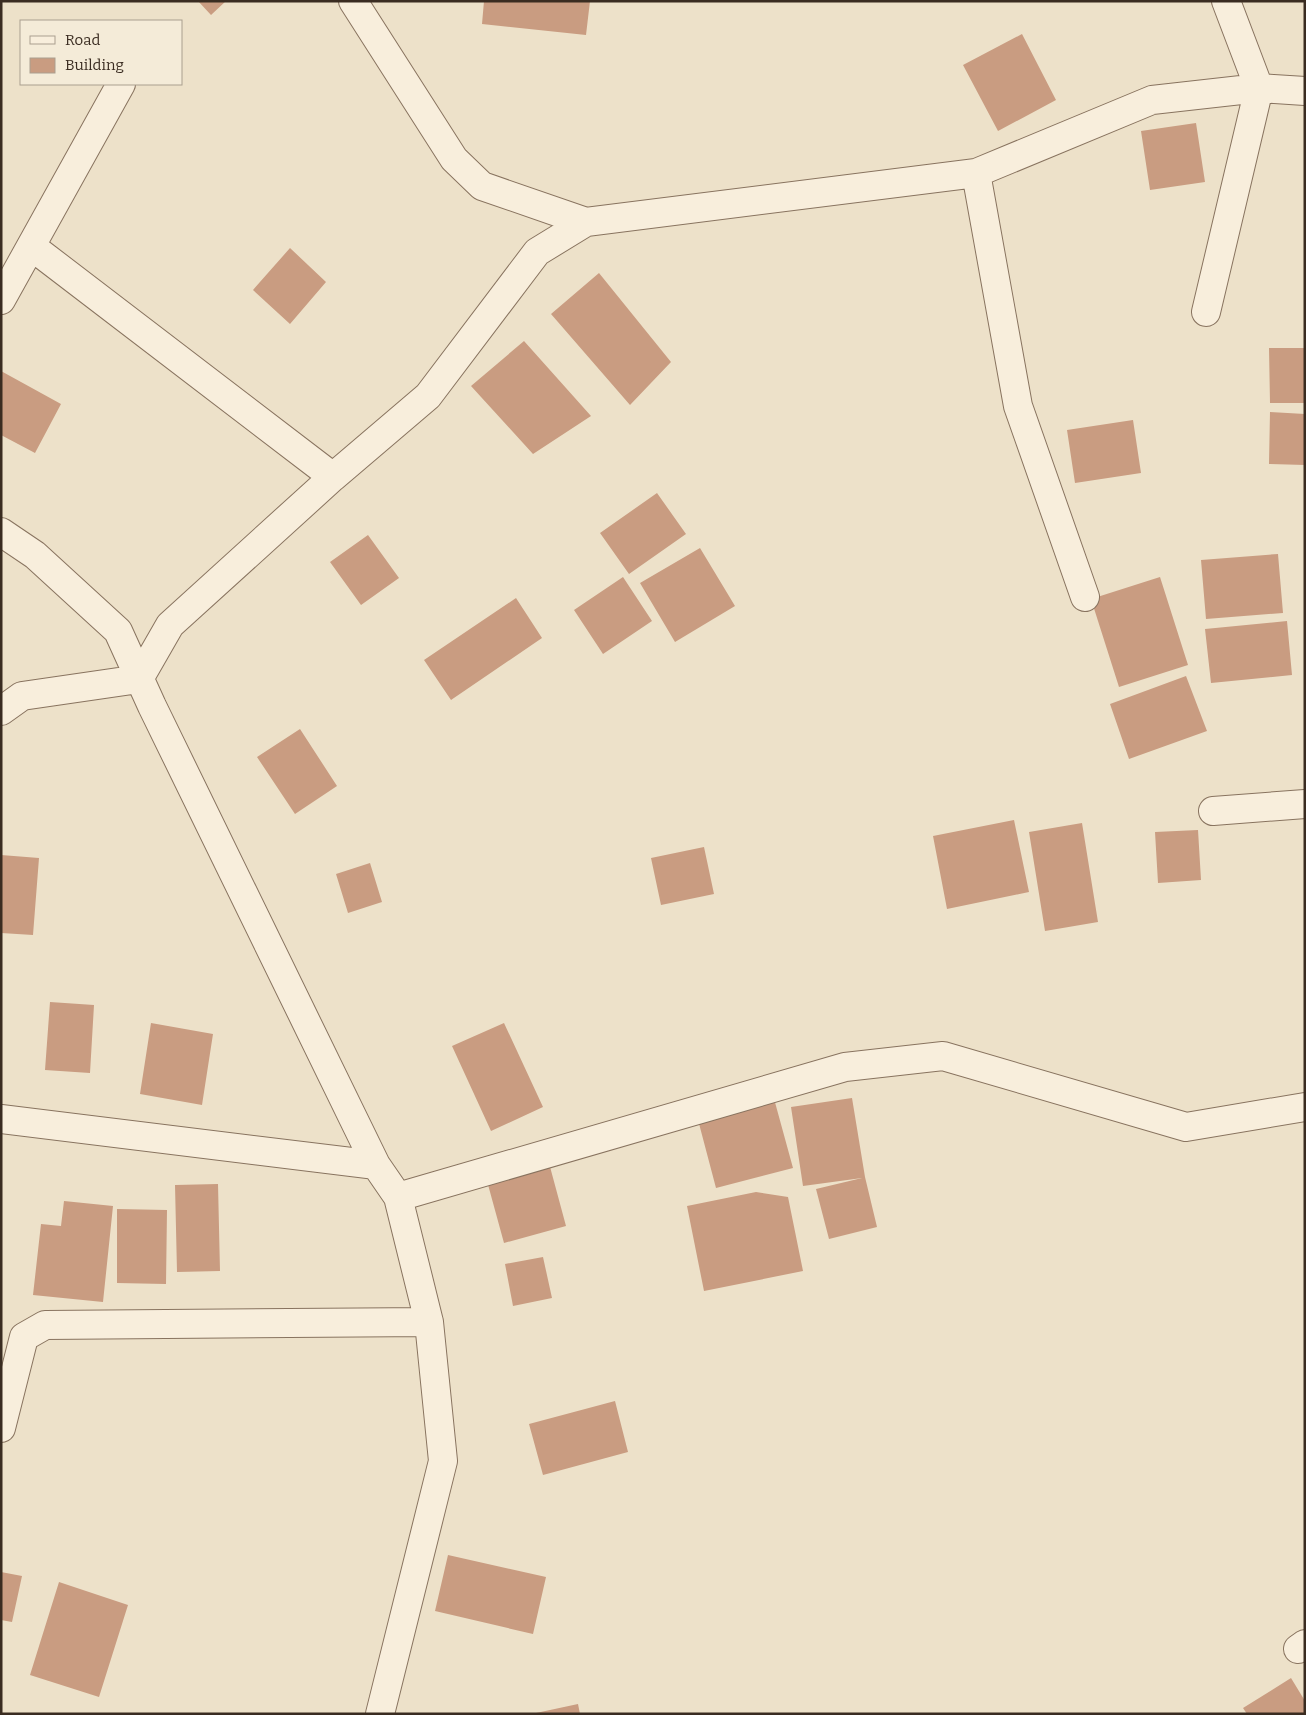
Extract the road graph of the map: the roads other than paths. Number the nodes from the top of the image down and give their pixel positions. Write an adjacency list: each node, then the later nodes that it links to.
1 (354, 1): 7 (street)
2 (1226, 1): 4 (street)
3 (120, 85): 8 (street)
4 (1260, 88): 5 (street); 6 (street); 10 (street)
5 (1305, 91)
6 (976, 173): 7 (street); 13 (street)
7 (586, 222): 11 (street)
8 (31, 246): 9 (street); 11 (street)
9 (1, 300)
10 (1206, 312)
11 (333, 478): 14 (street)
12 (1, 532): 14 (street)
13 (1085, 596)
14 (139, 679): 15 (street); 20 (street)
15 (1, 711)
16 (1305, 804): 17 (street)
17 (1213, 811)
18 (1305, 1107): 21 (street)
19 (1, 1119): 20 (street)
20 (376, 1165): 21 (street)
21 (398, 1197): 22 (street)
22 (429, 1322): 23 (street); 24 (street)
23 (1, 1428)
24 (380, 1714)

